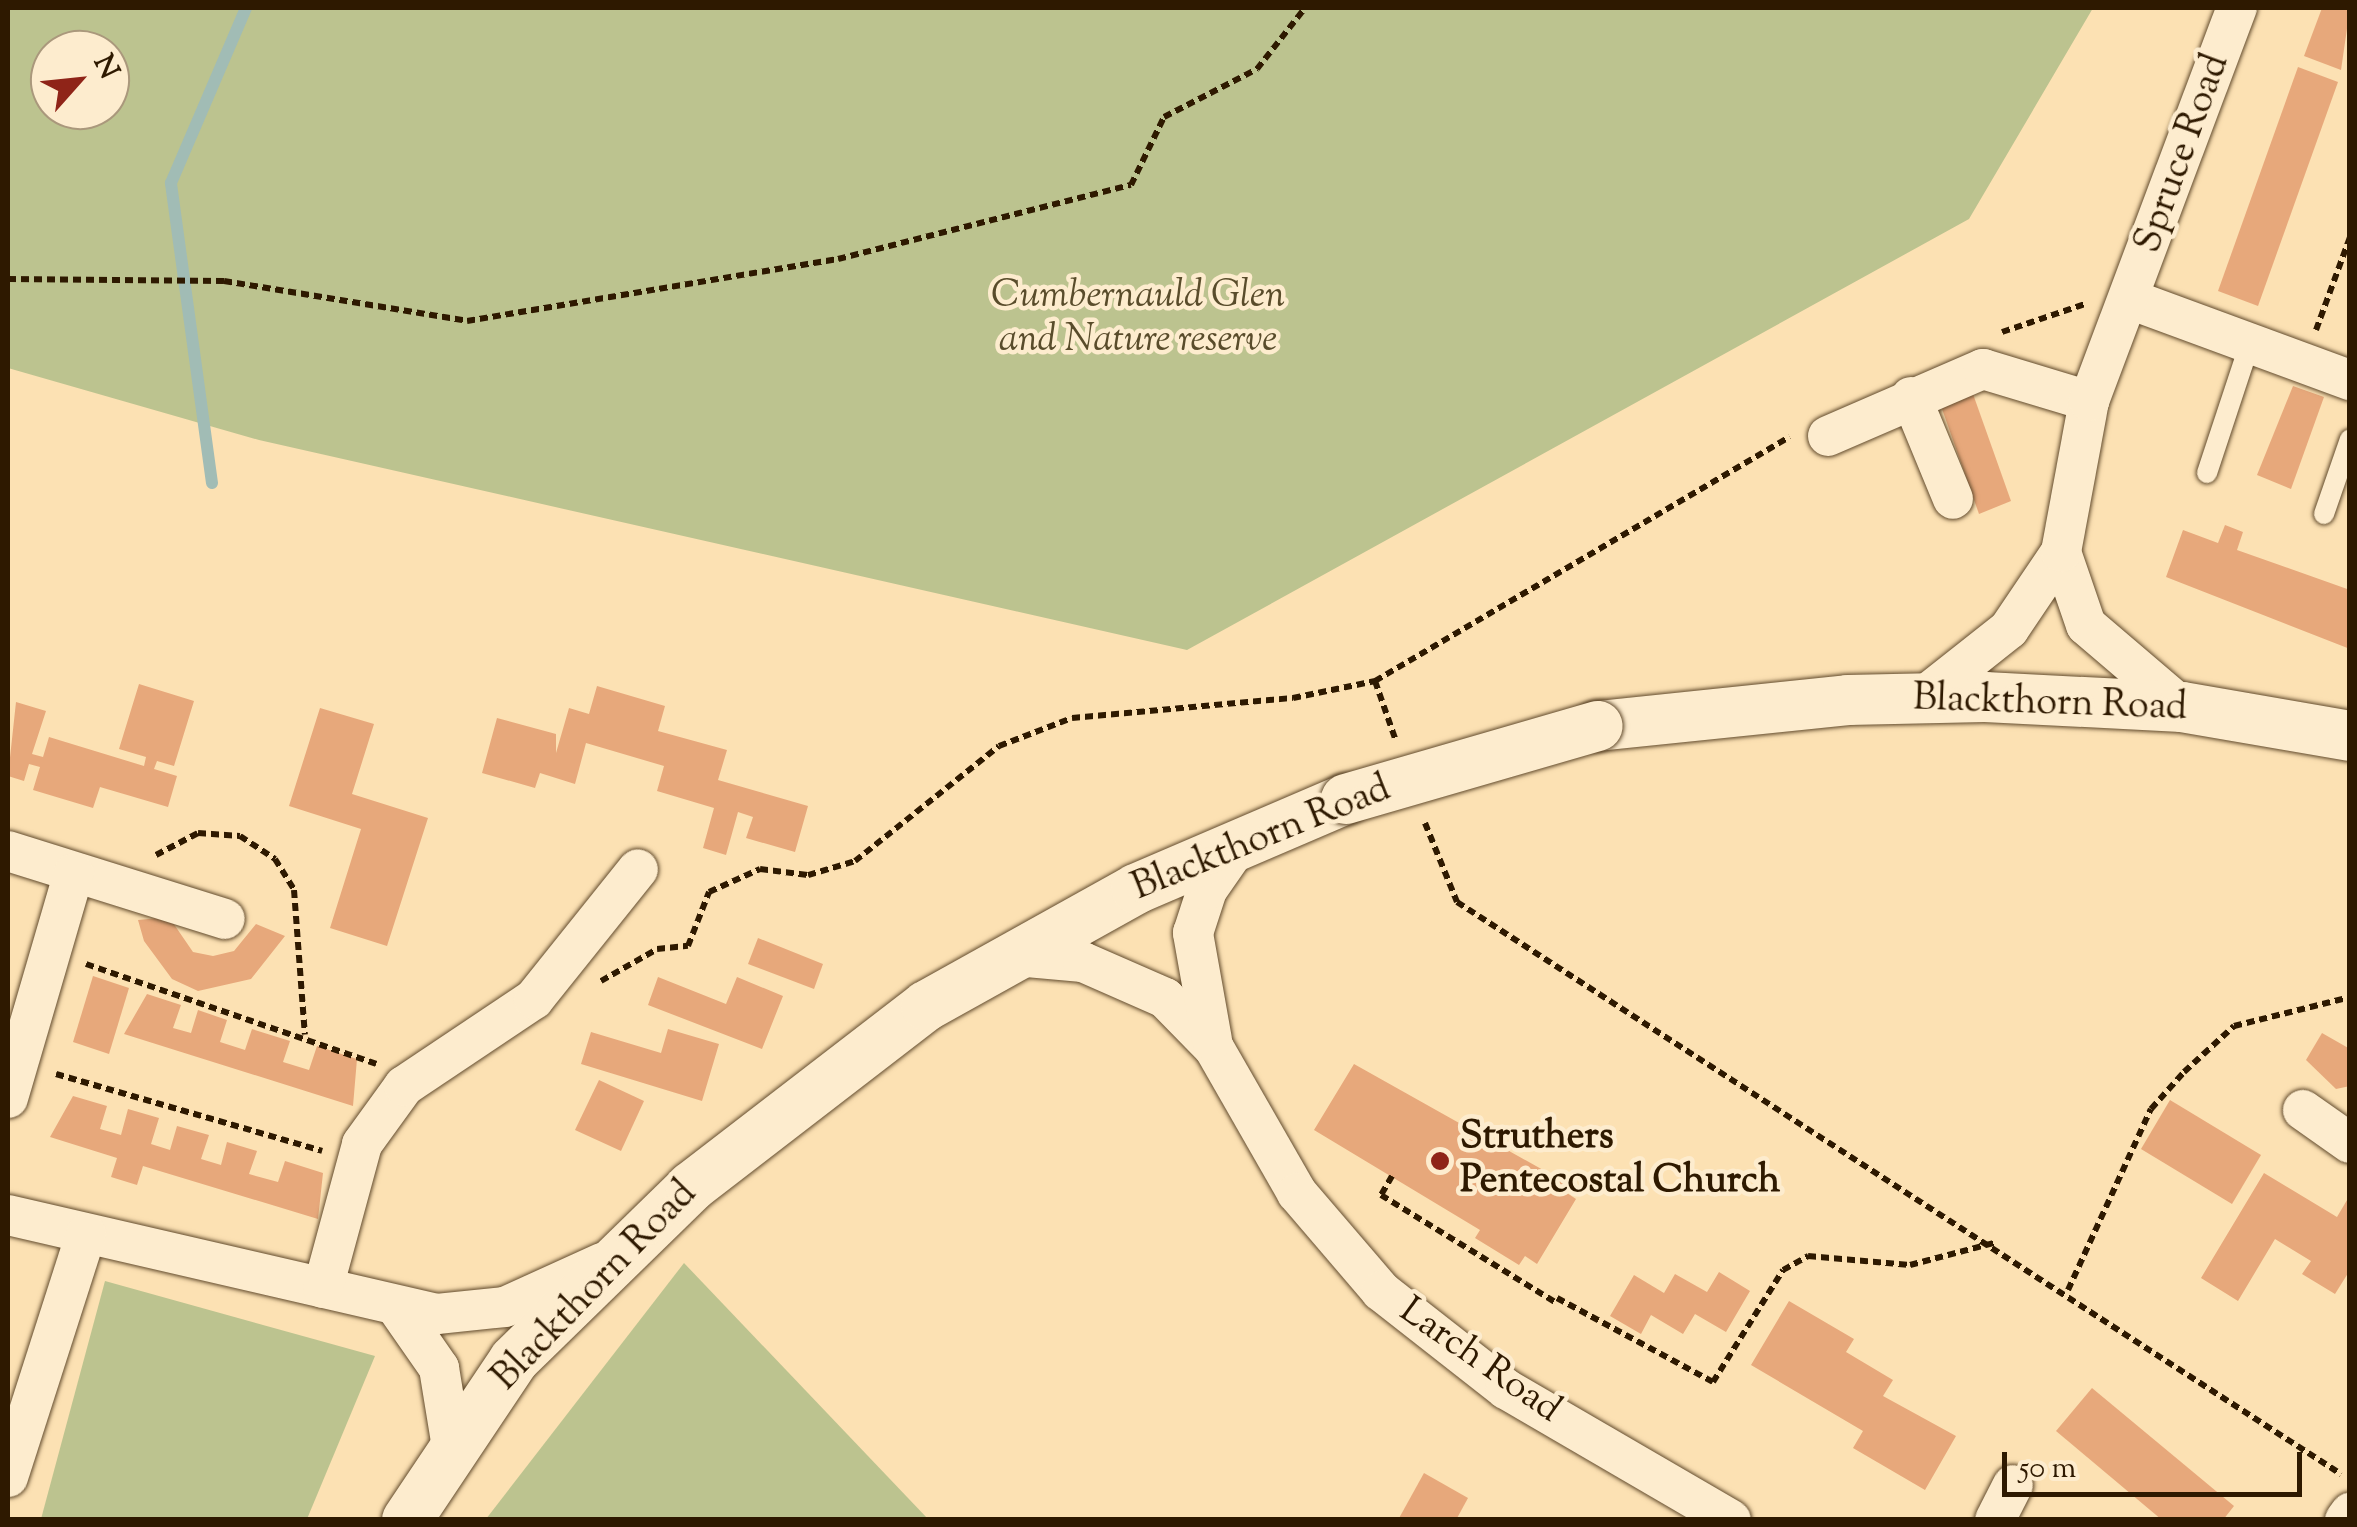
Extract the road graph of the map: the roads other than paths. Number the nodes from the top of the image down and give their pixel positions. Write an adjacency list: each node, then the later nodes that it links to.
1 (2237, 8): 2 (street, Spruce Road)
2 (2132, 300): 3 (street, Spruce Road); 6 (street, Spruce Road)
3 (2250, 344): 4 (street, Spruce Road); 9 (lane)
4 (2350, 380)
5 (1911, 397): 6 (street); 7 (street); 10 (street)
6 (2089, 401): 12 (street, Spruce Road)
7 (1812, 434)
8 (2350, 438): 11 (lane)
9 (2208, 473)
10 (1953, 499)
11 (2324, 514)
12 (2060, 552): 13 (street, Spruce Road); 14 (street)
13 (1922, 698): 14 (street, Blackthorn Road); 16 (street, Blackthorn Road, bridge)
14 (2182, 707): 15 (street, Blackthorn Road)
15 (2350, 736)
16 (1240, 844): 21 (street, Blackthorn Road); 22 (street, Larch Road)
17 (8, 851): 19 (street)
18 (638, 869): 29 (street)
19 (74, 873): 20 (street); 23 (street)
20 (225, 919)
21 (1016, 956): 22 (street, Larch Road); 28 (street, Blackthorn Road)
22 (1214, 1048): 35 (street, Larch Road)
23 (12, 1080)
24 (2303, 1110): 25 (street)
25 (2350, 1143)
26 (8, 1215): 27 (street)
27 (86, 1234): 29 (street); 32 (street)
28 (626, 1250): 30 (street); 31 (street, Blackthorn Road)
29 (323, 1288): 30 (street)
30 (398, 1309): 31 (street)
31 (452, 1447): 34 (street, Blackthorn Road)
32 (8, 1477)
33 (2350, 1513): 36 (street)
34 (406, 1520)
35 (1731, 1520)
36 (2345, 1520)

